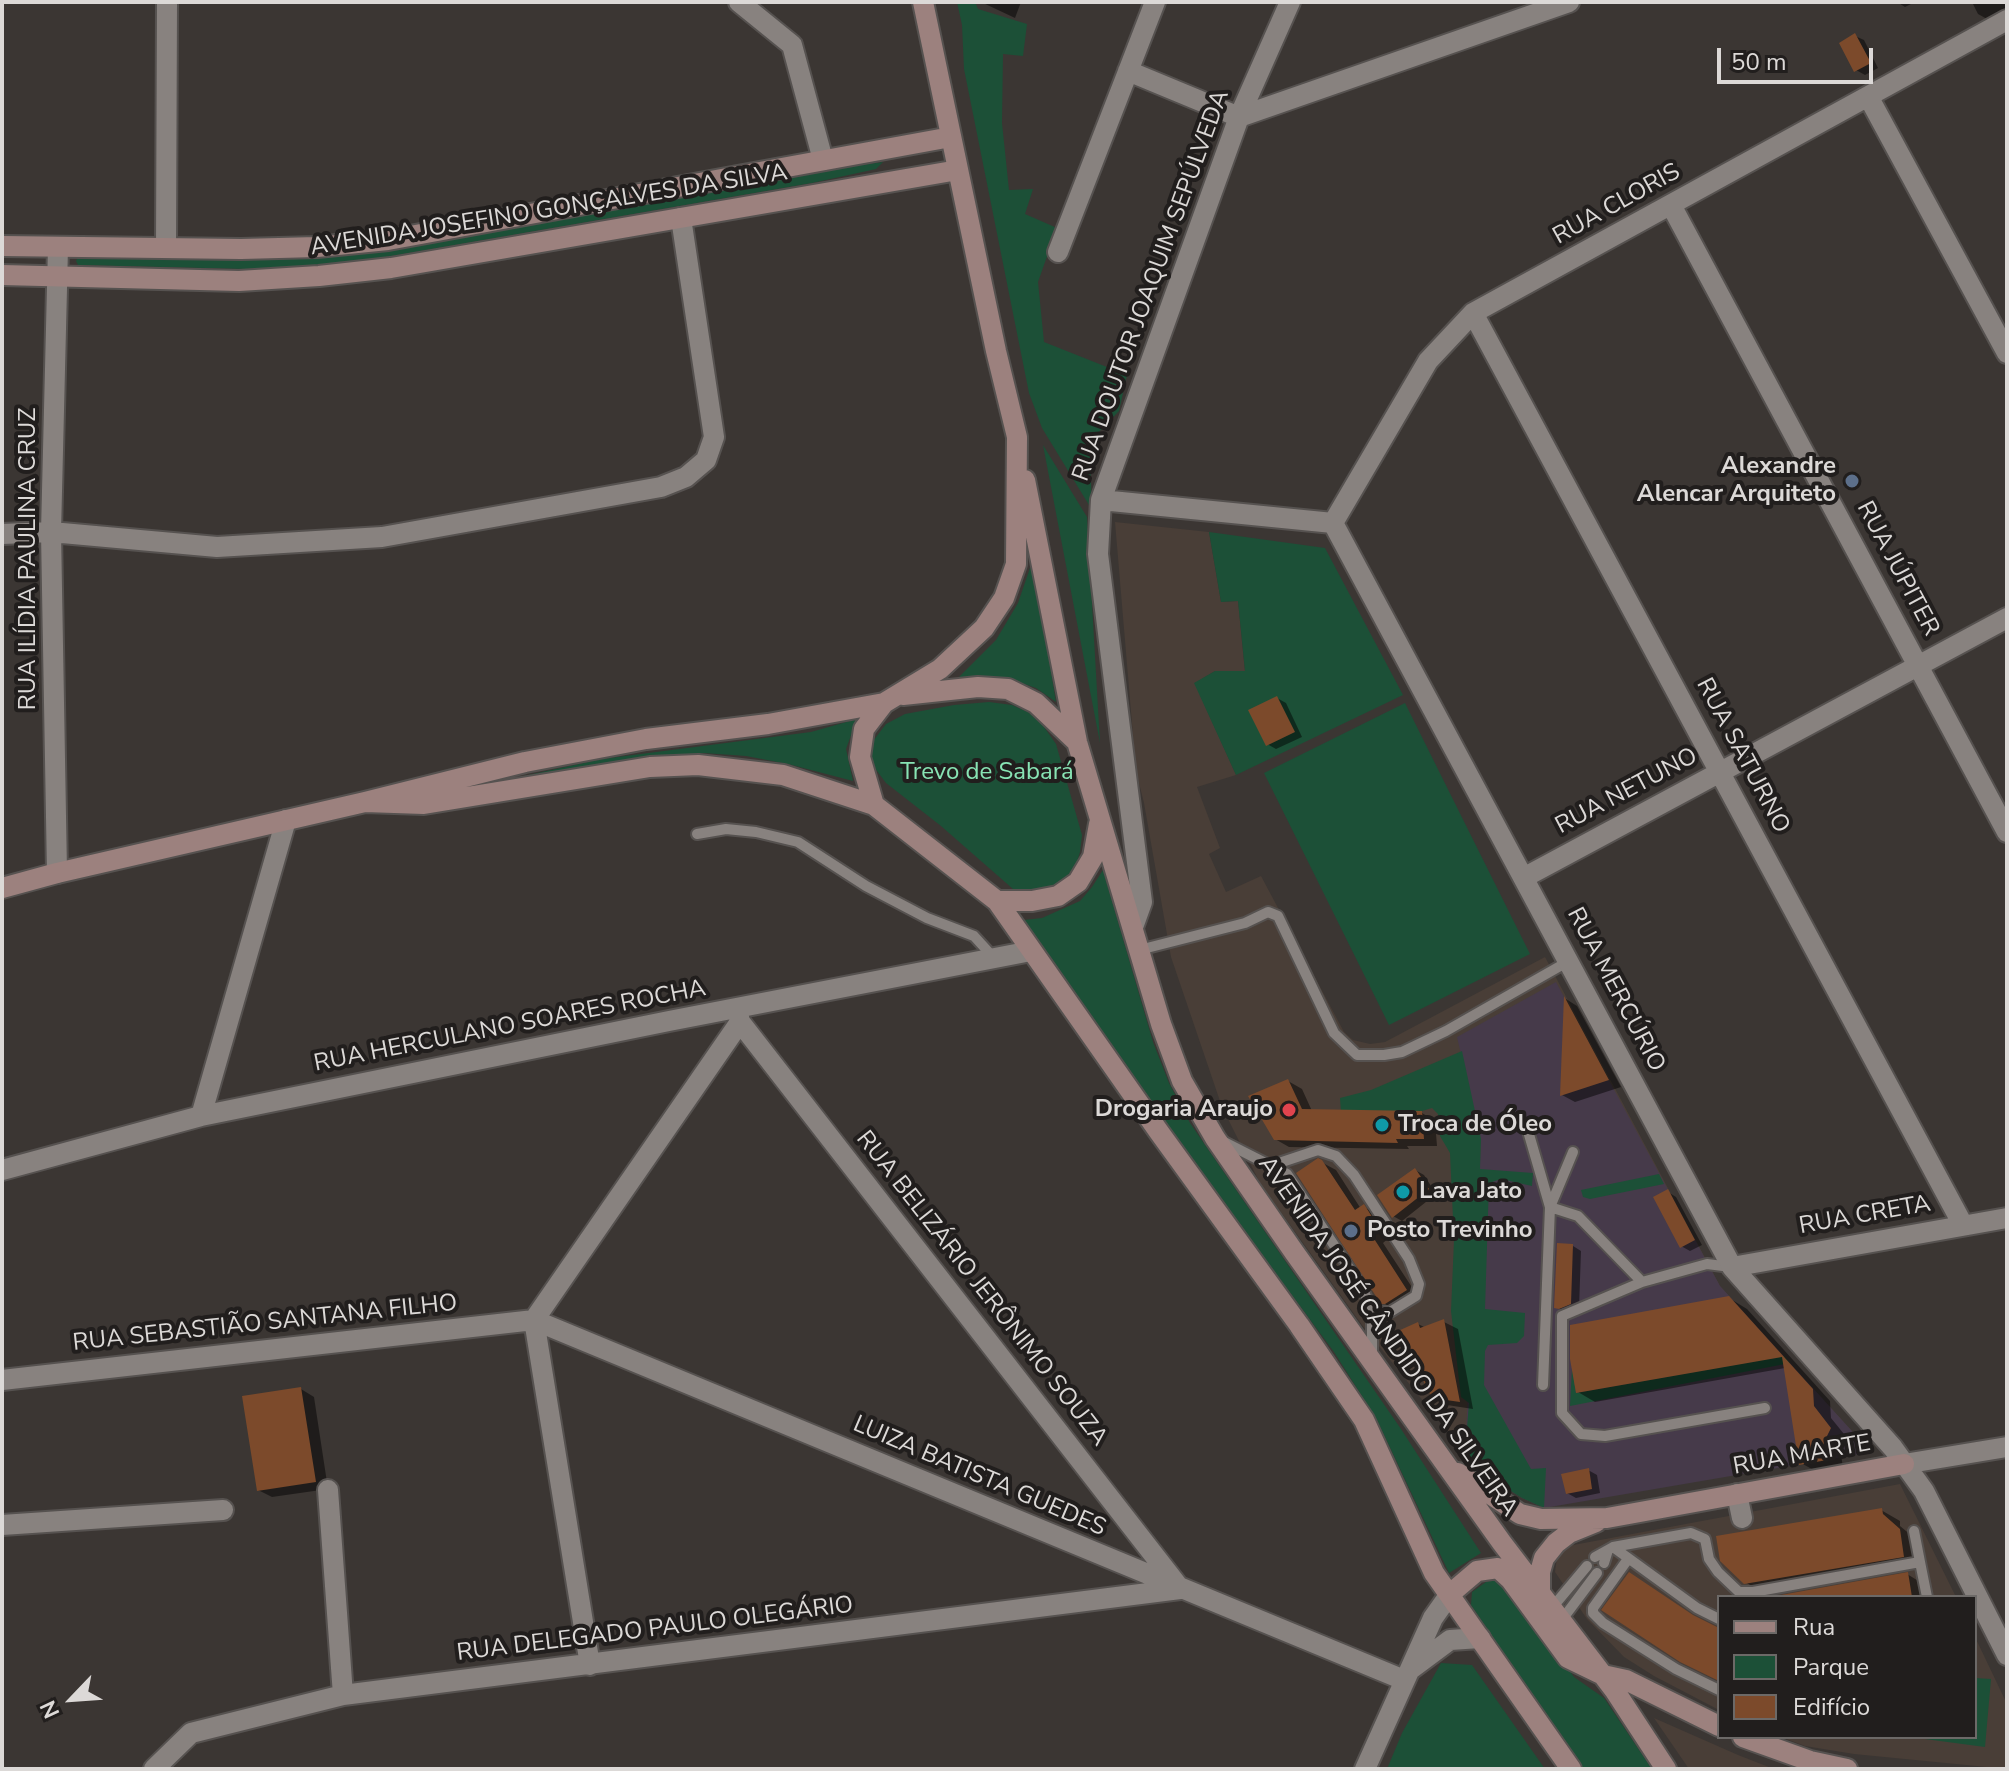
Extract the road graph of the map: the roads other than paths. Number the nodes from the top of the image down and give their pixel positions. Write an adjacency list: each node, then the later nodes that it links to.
1 (167, 2): 18 (street)
2 (739, 2): 12 (street)
3 (923, 2): 11 (main road)
4 (1155, 2): 8 (street)
5 (1290, 2): 10 (street, RUA DOUTOR JOAQUIM SEPÚLVEDA)
6 (1569, 2): 10 (street)
7 (2007, 20): 9 (street, RUA CLORIS)
8 (1128, 71): 10 (street); 19 (street)
9 (1869, 98): 14 (street, RUA CLORIS); 23 (street)
10 (1239, 117): 25 (street, RUA DOUTOR JOAQUIM SEPÚLVEDA)
11 (951, 137): 12 (main road, AVENIDA JOSEFINO GONÇALVES DA SILVA); 13 (main road)
12 (823, 160): 18 (main road, AVENIDA JOSEFINO GONÇALVES DA SILVA)
13 (958, 170): 15 (main road, AVENIDA JOSEFINO GONÇALVES DA SILVA); 24 (main road)
14 (1671, 205): 22 (street, RUA CLORIS); 30 (street, RUA JÚPITER)
15 (681, 218): 21 (main road, AVENIDA JOSEFINO GONÇALVES DA SILVA); 27 (street)
16 (2, 246): 17 (main road, AVENIDA JOSEFINO GONÇALVES DA SILVA)
17 (58, 247): 18 (main road, AVENIDA JOSEFINO GONÇALVES DA SILVA); 21 (street, RUA ILÍDIA PAULINA CRUZ)
18 (166, 248)
19 (1058, 252)
20 (2, 275): 21 (main road, AVENIDA JOSEFINO GONÇALVES DA SILVA)
21 (58, 276): 27 (street, RUA ILÍDIA PAULINA CRUZ)
22 (1473, 313): 26 (street, RUA CLORIS); 33 (street, RUA SATURNO)
23 (2007, 353)
24 (1017, 437): 31 (main road); 32 (main road, AVENIDA JOSÉ CÂNDIDO DA SILVEIRA)
25 (1101, 500): 26 (street); 44 (street, RUA DOUTOR JOAQUIM SEPÚLVEDA)
26 (1333, 523): 41 (street, RUA MERCÚRIO)
27 (51, 532): 28 (street); 40 (street, RUA ILÍDIA PAULINA CRUZ)
28 (2, 534)
29 (2007, 618): 30 (street, RUA NETUNO)
30 (1918, 664): 33 (street, RUA NETUNO); 38 (street, RUA JÚPITER)
31 (890, 700): 32 (main road); 34 (main road); 35 (main road)
32 (1077, 742): 37 (main road, AVENIDA JOSÉ CÂNDIDO DA SILVEIRA)
33 (1720, 771): 41 (street, RUA NETUNO); 58 (street, RUA SATURNO)
34 (365, 802): 35 (main road); 36 (main road)
35 (874, 805): 43 (main road)
36 (286, 820): 40 (main road); 50 (street)
37 (1100, 823): 43 (main road); 44 (main road, AVENIDA JOSÉ CÂNDIDO DA SILVEIRA)
38 (2007, 832)
39 (697, 834): 47 (lane)
40 (57, 873): 42 (main road)
41 (1525, 877): 48 (street, RUA MERCÚRIO)
42 (2, 888)
43 (997, 901): 46 (main road)
44 (1133, 927): 45 (main road, AVENIDA JOSÉ CÂNDIDO DA SILVEIRA)
45 (1139, 950): 48 (lane); 52 (main road, AVENIDA JOSÉ CÂNDIDO DA SILVEIRA)
46 (1031, 951): 47 (street, RUA HERCULANO SOARES ROCHA); 83 (main road)
47 (994, 958): 49 (street, RUA HERCULANO SOARES ROCHA)
48 (1569, 961): 59 (street, RUA MERCÚRIO)
49 (738, 1015): 50 (street, RUA HERCULANO SOARES ROCHA); 62 (street); 82 (street, RUA BELIZÁRIO JERÔNIMO SOUZA)
50 (201, 1116): 55 (street, RUA HERCULANO SOARES ROCHA)
51 (1528, 1131): 56 (lane)
52 (1215, 1138): 54 (lane); 63 (main road, AVENIDA JOSÉ CÂNDIDO DA SILVEIRA)
53 (1573, 1152): 56 (lane)
54 (1273, 1165): 61 (lane); 61 (lane)
55 (2, 1170)
56 (1550, 1207): 60 (lane); 65 (lane)
57 (2007, 1218): 58 (street, RUA CRETA)
58 (1963, 1225): 59 (street, RUA CRETA)
59 (1732, 1267): 60 (lane); 68 (street, RUA MERCÚRIO)
60 (1642, 1282): 66 (lane)
61 (1372, 1312): 63 (lane)
62 (534, 1320): 64 (street, RUA SEBASTIÃO SANTANA FILHO); 82 (street, LUIZA BATISTA GUEDES); 91 (street)
63 (1372, 1360): 69 (main road, AVENIDA JOSÉ CÂNDIDO DA SILVEIRA)
64 (2, 1380)
65 (1543, 1385)
66 (1765, 1408)
67 (2007, 1447): 68 (street, RUA MARTE)
68 (1904, 1464): 71 (main road, RUA MARTE); 85 (street, RUA MERCÚRIO)
69 (1447, 1466): 73 (main road, RUA MARTE); 87 (main road, AVENIDA JOSÉ CÂNDIDO DA SILVEIRA)
70 (328, 1490): 95 (street)
71 (1737, 1494): 73 (main road, RUA MARTE); 74 (street)
72 (223, 1510): 75 (street)
73 (1607, 1518): 87 (main road, RUA MARTE)
74 (1742, 1518)
75 (2, 1525)
76 (1914, 1531): 80 (lane)
77 (1610, 1548): 78 (lane); 79 (lane); 80 (lane)
78 (1628, 1559): 88 (lane); 94 (lane)
79 (1600, 1560)
80 (1920, 1562): 84 (lane)
81 (1592, 1570): 87 (lane)
82 (1180, 1589): 91 (street, RUA DELEGADO PAULO OLEGÁRIO); 93 (street, LUIZA BATISTA GUEDES)
83 (1450, 1594): 89 (main road); 92 (main road); 93 (street)
84 (1927, 1595)
85 (1977, 1595)
86 (1977, 1596): 90 (street, RUA MERCÚRIO)
87 (1551, 1609): 92 (main road, AVENIDA JOSÉ CÂNDIDO DA SILVEIRA)
88 (1717, 1618)
89 (1480, 1638): 93 (street); 100 (main road)
90 (2007, 1655)
91 (590, 1665): 95 (street, RUA DELEGADO PAULO OLEGÁRIO)
92 (1603, 1675): 96 (main road); 101 (main road, AVENIDA JOSÉ CÂNDIDO DA SILVEIRA)
93 (1406, 1676): 99 (street)
94 (1717, 1689)
95 (343, 1695): 98 (street, RUA DELEGADO PAULO OLEGÁRIO)
96 (1717, 1725)
97 (1749, 1739): 102 (main road)
98 (154, 1769)
99 (1365, 1769)
100 (1571, 1769)
101 (1666, 1769)
102 (1847, 1769)

